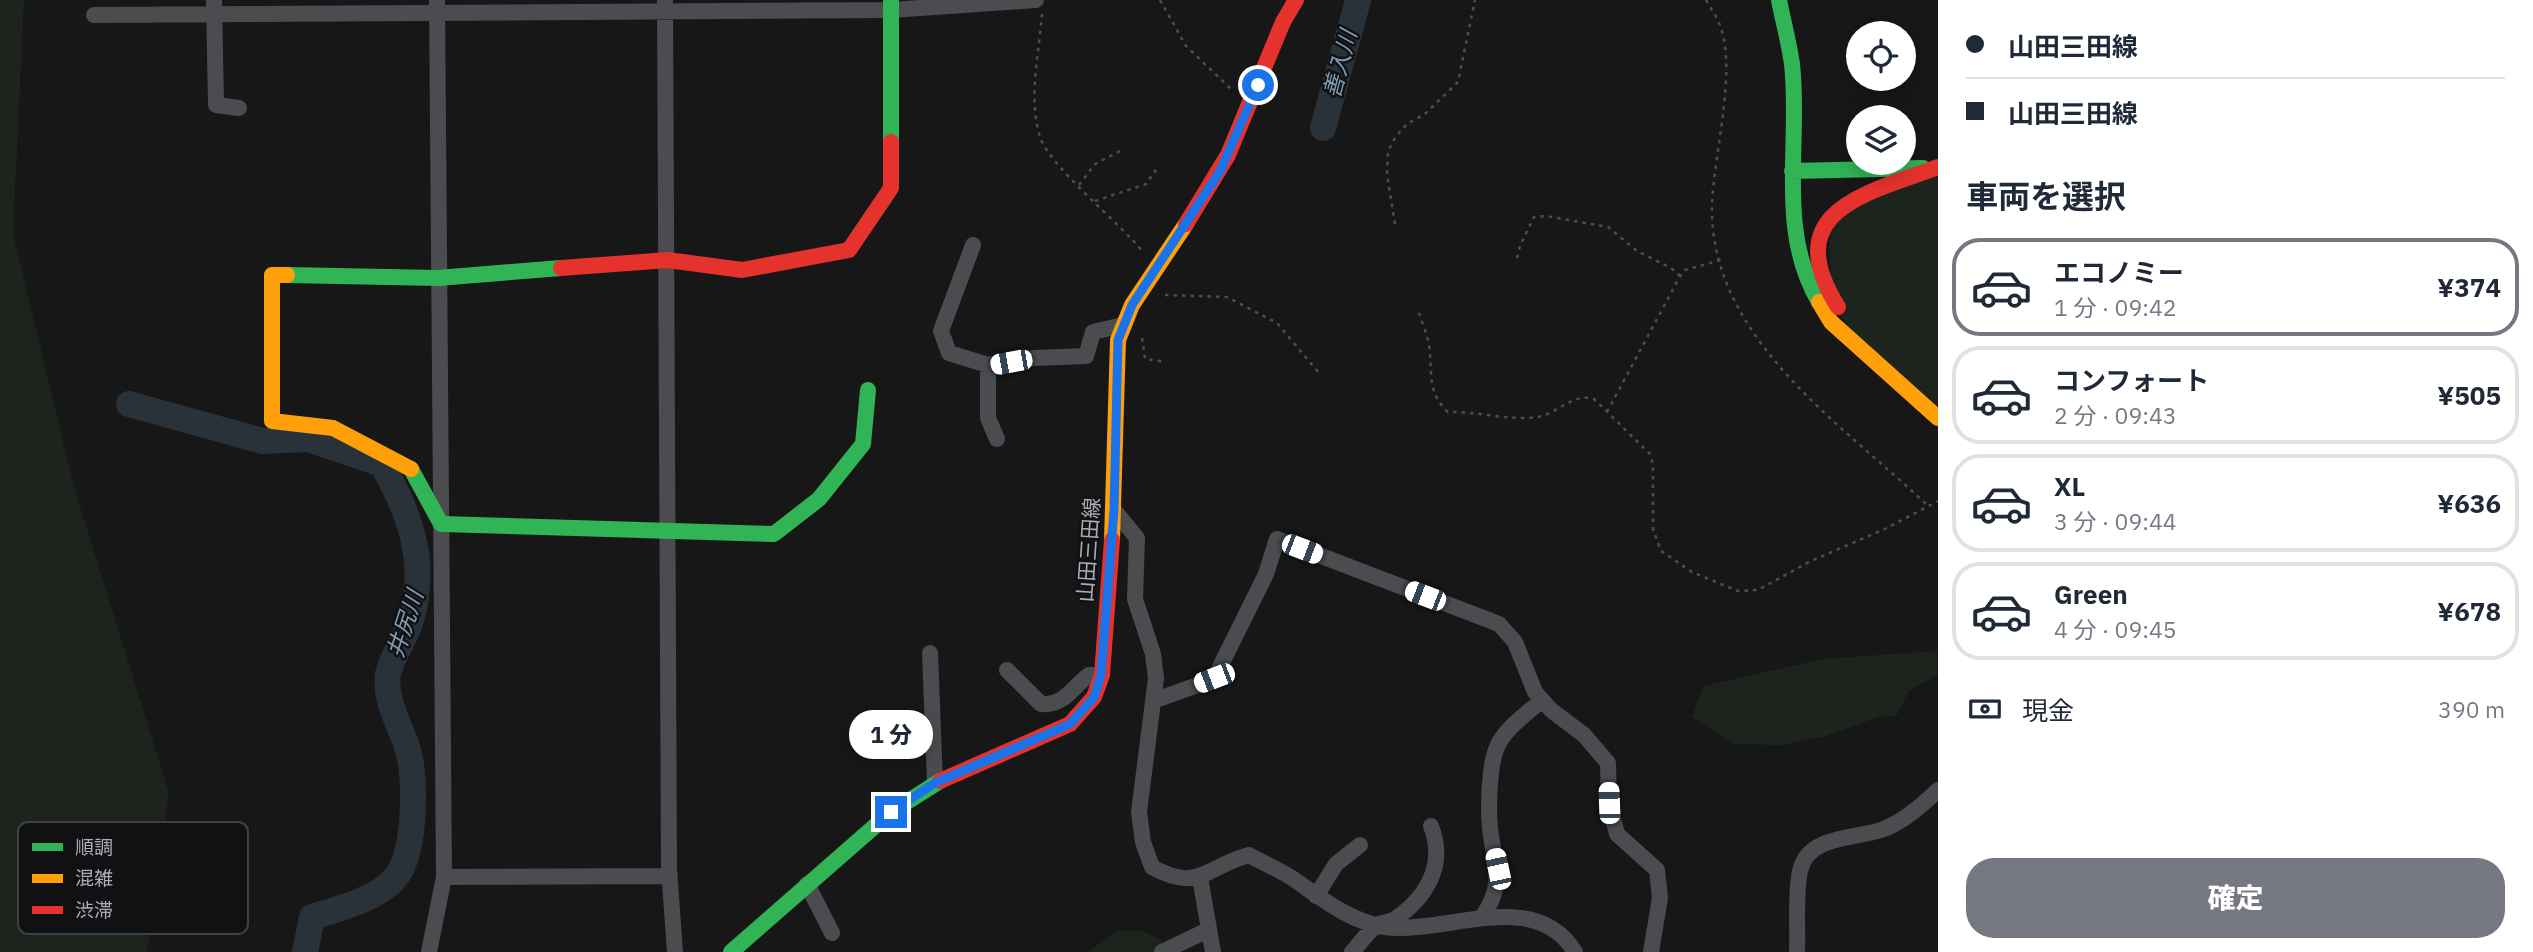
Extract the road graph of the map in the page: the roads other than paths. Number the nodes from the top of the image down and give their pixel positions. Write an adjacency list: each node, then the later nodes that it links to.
1 (1296, 0): 15 (street, 山田三田線)
2 (1779, 0): 11 (street)
3 (891, 5): 4 (street); 7 (street); 13 (street)
4 (665, 6): 6 (street); 13 (street)
5 (214, 7): 6 (street); 8 (street); 9 (street)
6 (437, 7): 14 (street)
7 (1039, 7)
8 (94, 15)
9 (239, 108)
10 (1937, 167): 11 (street); 17 (street)
11 (1792, 171): 17 (street)
12 (973, 245): 16 (street)
13 (668, 260): 14 (street); 23 (street)
14 (438, 278): 22 (street); 22 (street)
15 (1123, 325): 16 (street); 21 (street, 山田三田線)
16 (988, 366): 20 (street)
17 (1887, 374): 19 (street)
18 (868, 390): 23 (street)
19 (1938, 418)
20 (997, 439)
21 (1114, 510): 26 (street, 山田三田線); 28 (street)
22 (441, 524): 23 (street); 34 (street)
23 (668, 529): 33 (street)
24 (930, 653): 29 (street)
25 (1007, 670): 26 (street)
26 (1101, 675): 29 (street, 山田三田線)
27 (1542, 700): 28 (street); 38 (street); 49 (street)
28 (1153, 701): 35 (street)
29 (935, 783): 36 (street, 山田三田線)
30 (1938, 790): 50 (street)
31 (1431, 826): 39 (street)
32 (1360, 845): 37 (street)
33 (670, 876): 34 (street); 43 (street)
34 (444, 877): 42 (street)
35 (1200, 878): 37 (street); 40 (street)
36 (807, 884): 41 (street); 44 (street, 山田三田線)
37 (1316, 896): 39 (street)
38 (1482, 917): 39 (street); 48 (street)
39 (1378, 925): 47 (street)
40 (1208, 930): 45 (street); 46 (street)
41 (832, 933)
42 (429, 952)
43 (675, 952)
44 (731, 952)
45 (1163, 952)
46 (1213, 952)
47 (1352, 952)
48 (1575, 952)
49 (1651, 952)
50 (1797, 952)

